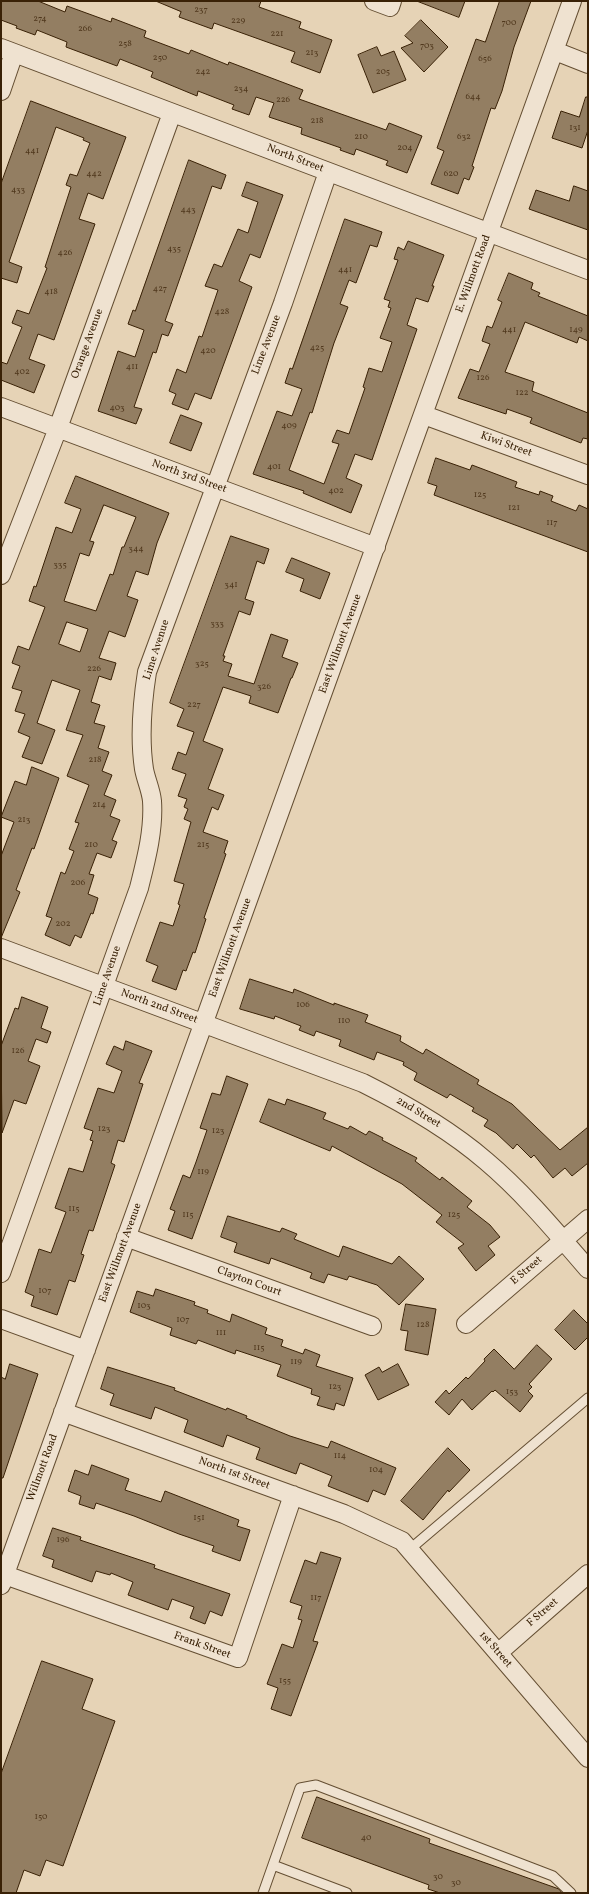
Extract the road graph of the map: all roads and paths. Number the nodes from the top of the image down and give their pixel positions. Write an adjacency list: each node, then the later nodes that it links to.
1 (572, 1): 3 (street, E. Willmott Road)
2 (8, 51): 5 (street); 6 (street, North Street)
3 (554, 51): 4 (street); 8 (street, E. Willmott Road)
4 (588, 64)
5 (1, 91)
6 (172, 113): 7 (street, North Street); 12 (street, Orange Avenue)
7 (328, 172): 8 (street, North Street); 14 (street, Lime Avenue)
8 (489, 233): 9 (street, North Street); 11 (street, E. Willmott Road)
9 (588, 270)
10 (1, 407): 12 (street, North 3rd Street)
11 (424, 415): 13 (street, Kiwi Street); 15 (street, E. Willmott Road)
12 (58, 428): 14 (street, North 3rd Street); 16 (street, Orange Avenue)
13 (588, 475)
14 (215, 486): 15 (street, North 3rd Street); 18 (street, Lime Avenue)
15 (376, 547): 19 (street, East Willmott Avenue)
16 (1, 575)
17 (1, 948): 18 (street, North 2nd Street)
18 (104, 987): 19 (street, North 2nd Street); 24 (street, Lime Avenue)
19 (204, 1024): 21 (street, East Willmott Avenue); 22 (street, 2nd Street)
20 (588, 1219): 22 (street, E Street)
21 (126, 1237): 27 (street, Clayton Court); 28 (street, East Willmott Avenue)
22 (563, 1240): 23 (street, 2nd Street); 26 (street, E Street)
23 (588, 1269)
24 (1, 1272)
25 (1, 1319): 28 (street)
26 (466, 1324)
27 (372, 1326)
28 (86, 1350): 30 (street, Willmott Road)
29 (588, 1398): 32 (lane)
30 (63, 1412): 31 (street, North 1st Street); 34 (street, Willmott Road)
31 (293, 1495): 32 (street, North 1st Street); 34 (street, Frank Street)
32 (406, 1546): 35 (street, 1st Street)
33 (588, 1574): 35 (street, F Street)
34 (3, 1580)
35 (498, 1653): 36 (street, 1st Street)
36 (587, 1754)
37 (273, 1865): 38 (lane); 39 (lane); 40 (lane)
38 (263, 1893)
39 (347, 1893)
40 (571, 1893)

